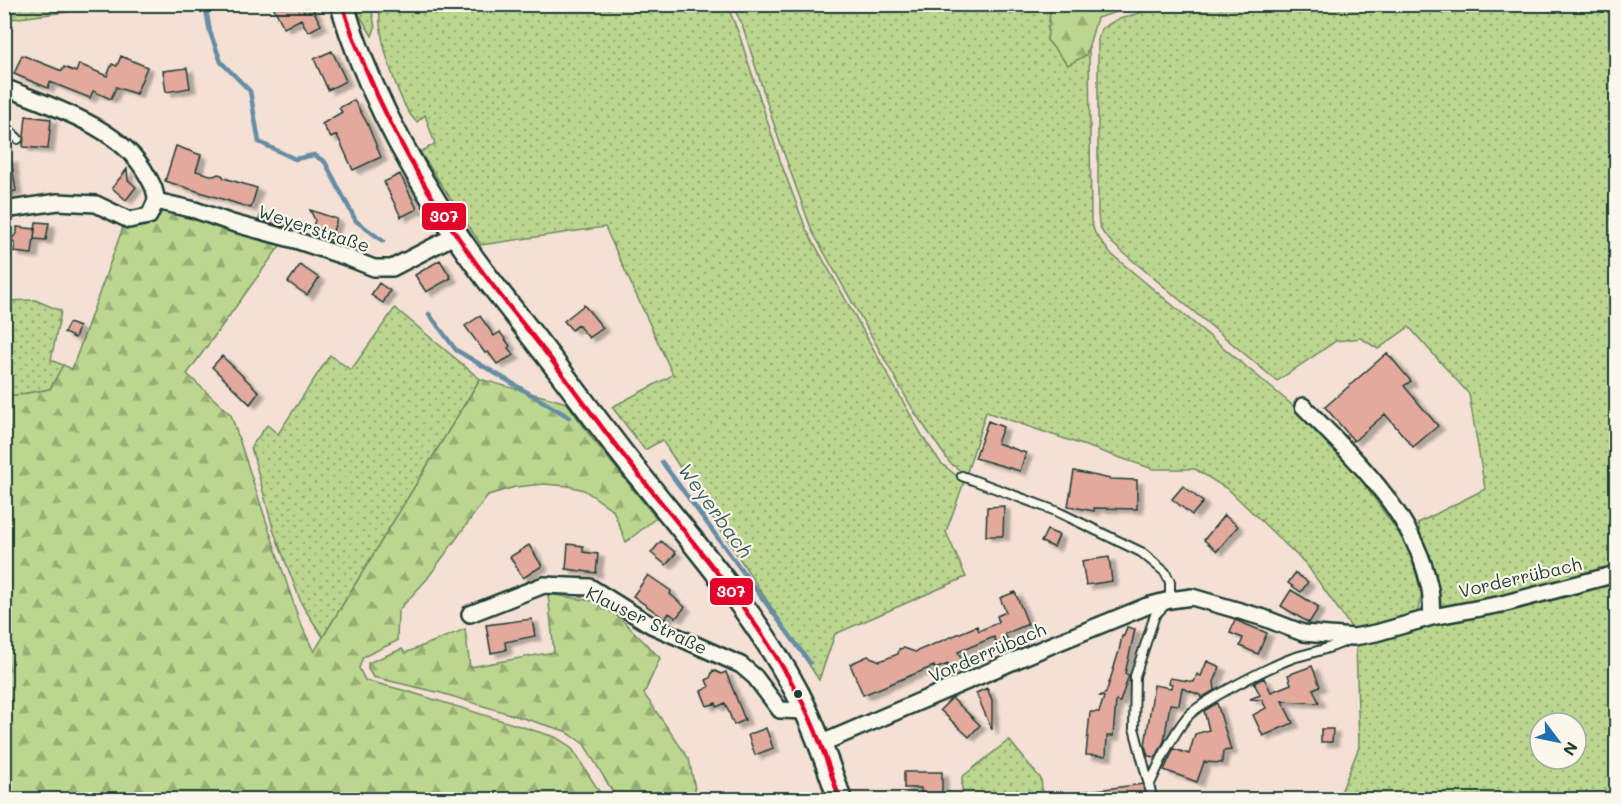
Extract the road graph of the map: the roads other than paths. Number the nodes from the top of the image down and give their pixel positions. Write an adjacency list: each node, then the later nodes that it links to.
1 (342, 4): 7 (main road)
2 (4, 87): 5 (street)
3 (4, 125): 4 (lane)
4 (18, 139)
5 (156, 201): 6 (street); 7 (street, Weyerstraße)
6 (4, 210)
7 (456, 235): 15 (main road)
8 (1303, 406): 13 (street)
9 (962, 476): 11 (lane)
10 (1617, 574): 13 (street, Vorderrübach)
11 (1170, 600): 14 (street, Vorderrübach); 16 (street, Vorderrübach); 17 (lane)
12 (470, 614): 15 (street, Klauser Straße)
13 (1431, 617): 14 (street, Vorderrübach)
14 (1354, 638): 17 (lane, Vorderrübach)
15 (805, 711): 16 (main road)
16 (820, 744): 18 (main road)
17 (1148, 787): 19 (lane)
18 (840, 800)
19 (1153, 800)

